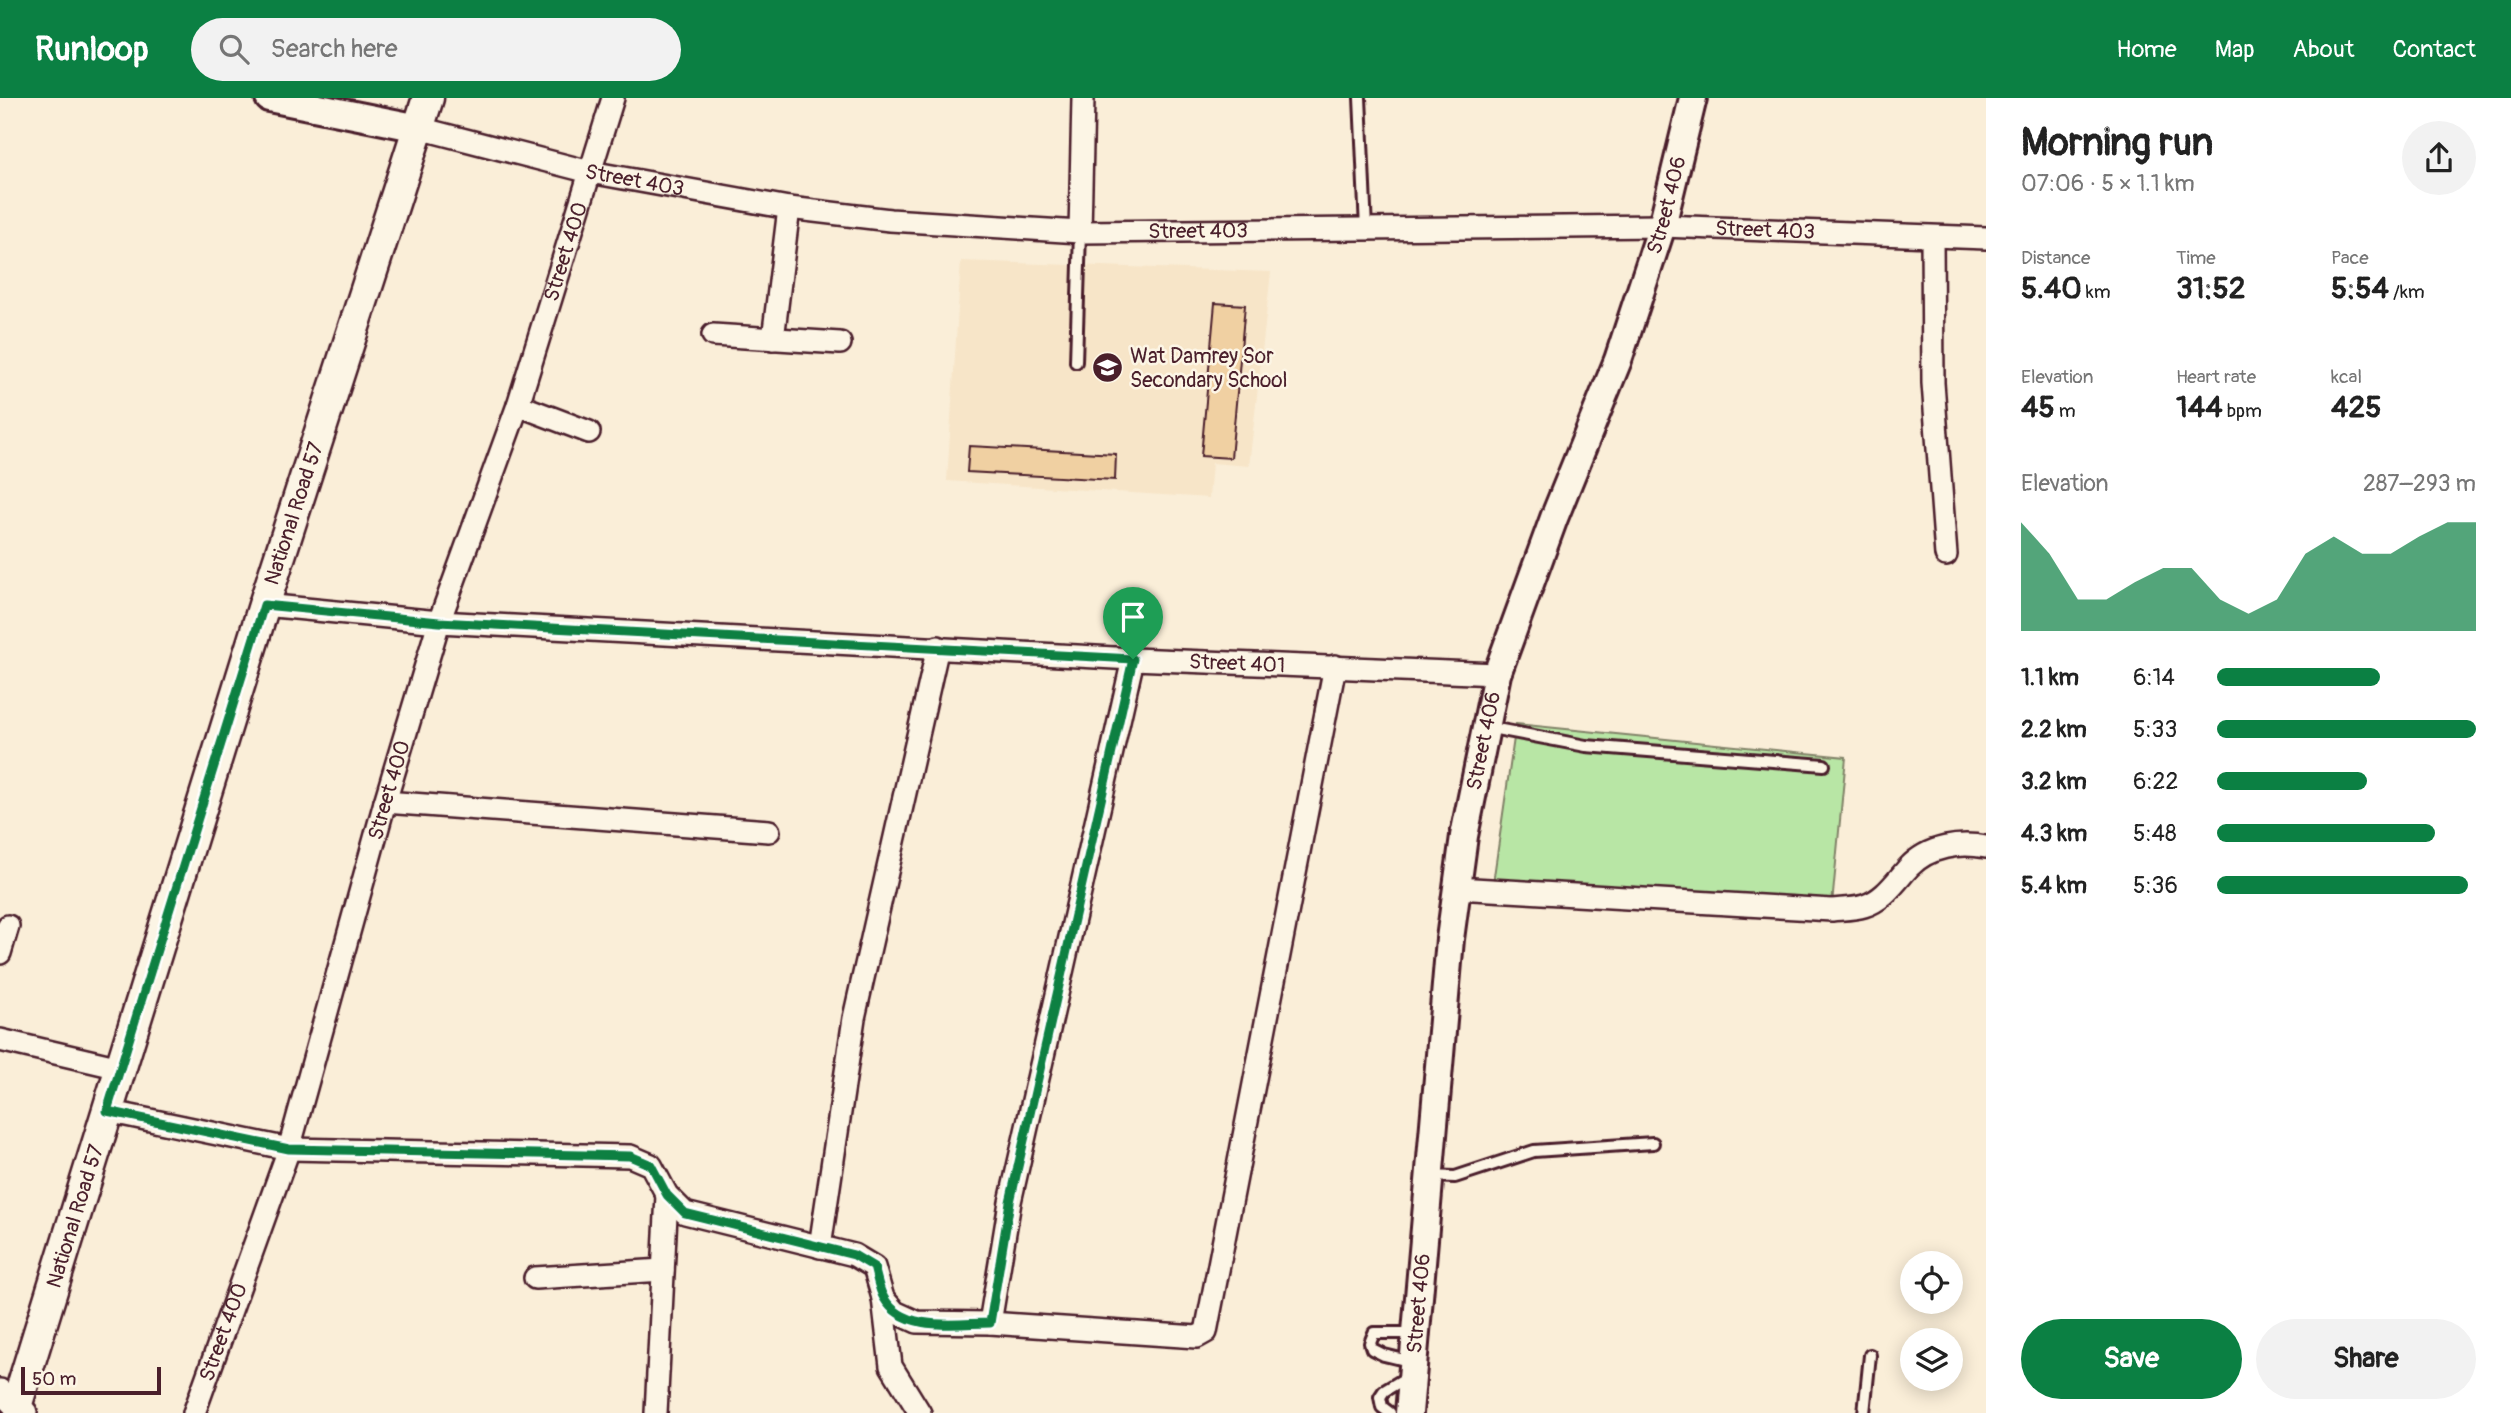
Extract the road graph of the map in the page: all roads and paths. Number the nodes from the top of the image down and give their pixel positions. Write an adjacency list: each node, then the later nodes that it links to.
1 (269, 98): 7 (street)
2 (428, 98): 7 (main road, National Road 57)
3 (613, 98): 8 (street, Street 400)
4 (1083, 98): 12 (street)
5 (1360, 98): 11 (lane)
6 (1693, 98): 10 (street, Street 406)
7 (419, 128): 8 (street, Street 403); 22 (main road, National Road 57)
8 (590, 172): 9 (street, Street 403); 19 (street, Street 400)
9 (789, 208): 12 (street, Street 403); 16 (street)
10 (1662, 226): 11 (street, Street 403); 13 (street, Street 403); 27 (street, Street 406)
11 (1366, 229): 12 (street, Street 403)
12 (1080, 232): 18 (lane)
13 (1932, 237): 14 (street, Street 403); 21 (street)
14 (1986, 238)
15 (713, 335): 16 (street)
16 (774, 339): 17 (street)
17 (840, 343)
18 (1076, 362)
19 (518, 405): 20 (street); 23 (street, Street 400)
20 (589, 432)
21 (1946, 555)
22 (264, 605): 23 (street, Street 401); 37 (main road, National Road 57)
23 (439, 622): 24 (street, Street 401); 30 (street, Street 400)
24 (938, 647): 25 (street, Street 401); 43 (street)
25 (1133, 659): 26 (street, Street 401); 47 (street)
26 (1335, 666): 27 (street, Street 401); 47 (street)
27 (1496, 674): 28 (street, Street 406)
28 (1485, 727): 29 (lane); 33 (street, Street 406)
29 (1824, 765)
30 (385, 802): 31 (street); 40 (street, Street 400)
31 (769, 831)
32 (1986, 847): 33 (street)
33 (1456, 888): 41 (street, Street 406)
34 (8, 926): 35 (street)
35 (0, 953)
36 (0, 1040): 37 (street)
37 (120, 1068): 38 (main road, National Road 57)
38 (107, 1111): 40 (street); 51 (main road, National Road 57)
39 (1653, 1143): 41 (lane)
40 (289, 1149): 42 (street); 52 (street, Street 400)
41 (1429, 1176): 48 (street, Street 406)
42 (667, 1195): 43 (street); 44 (street)
43 (820, 1247): 46 (street)
44 (663, 1270): 45 (street); 53 (street)
45 (535, 1278)
46 (883, 1298): 47 (street); 54 (street)
47 (990, 1323)
48 (1416, 1333): 50 (street, Street 406); 50 (lane)
49 (1870, 1355): 57 (lane)
50 (1413, 1368): 55 (lane); 56 (street, Street 406)
51 (15, 1406)
52 (194, 1413)
53 (656, 1413)
54 (920, 1413)
55 (1390, 1413)
56 (1409, 1413)
57 (1864, 1413)

